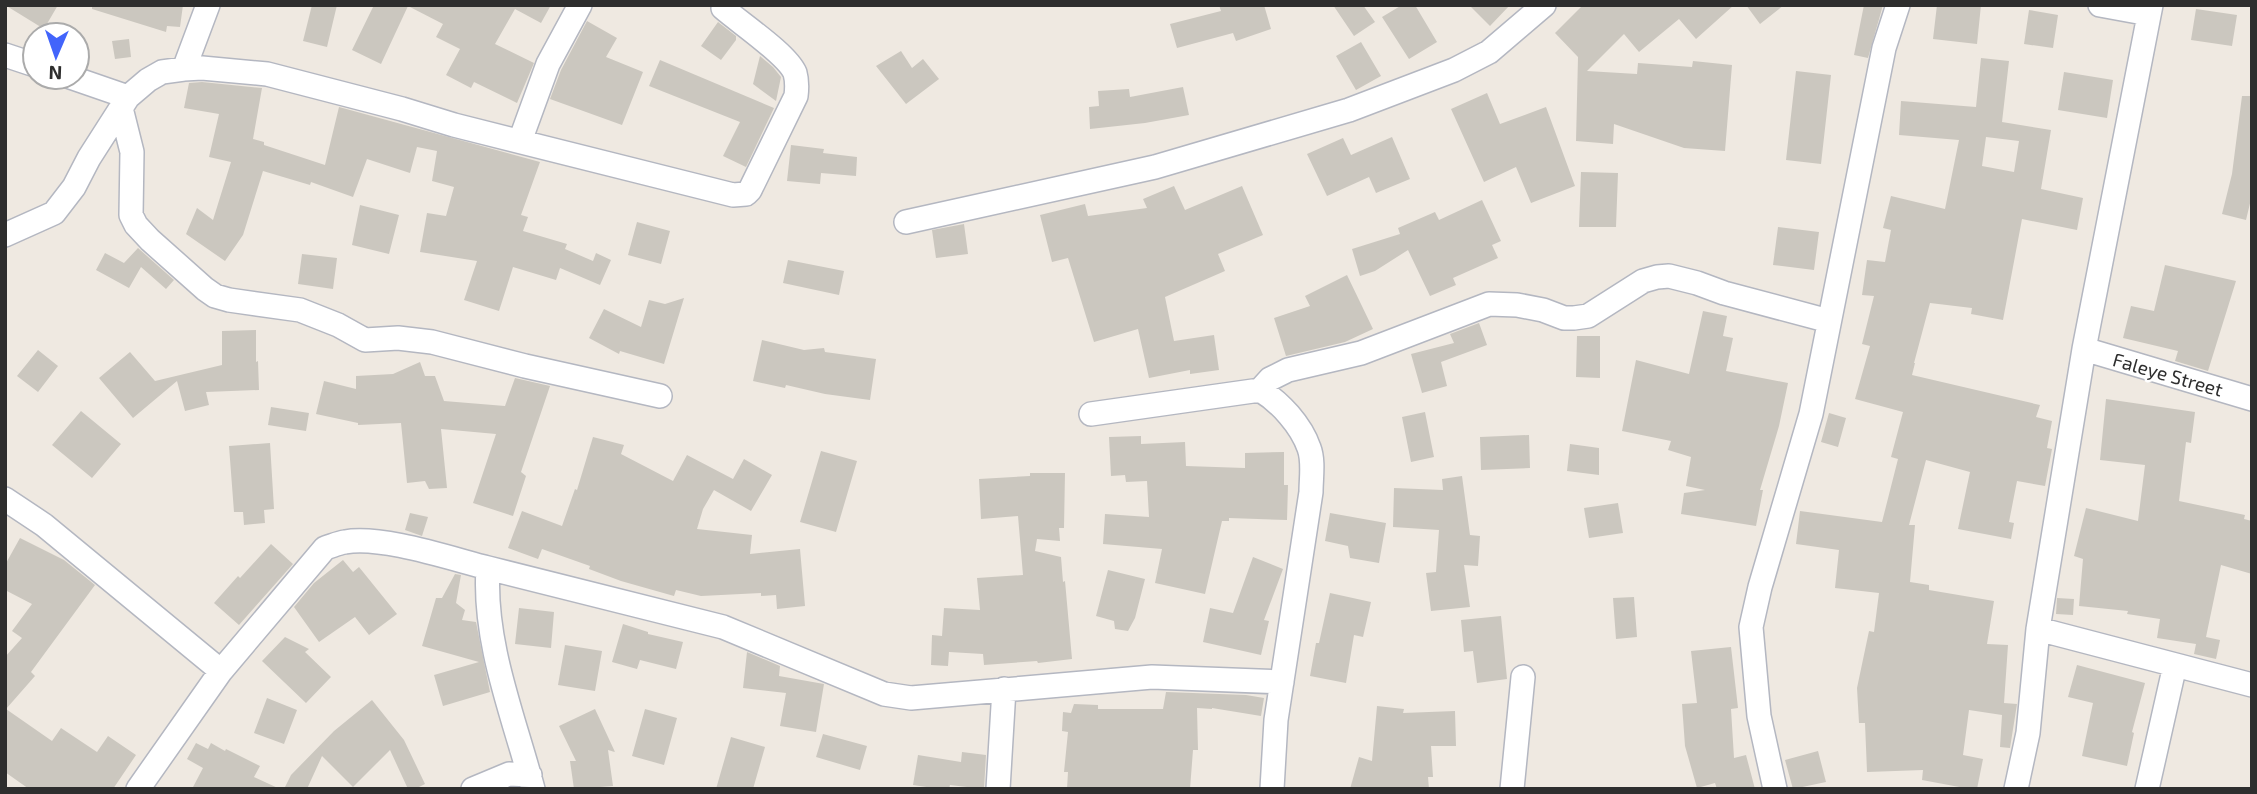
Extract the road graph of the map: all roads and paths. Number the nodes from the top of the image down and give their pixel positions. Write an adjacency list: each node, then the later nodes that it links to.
1 (208, 5): 8 (street)
2 (580, 5): 11 (street)
3 (1545, 5): 12 (street)
4 (1898, 5): 14 (street)
5 (2100, 5): 7 (street)
6 (723, 8): 11 (street)
7 (2150, 10): 15 (street)
8 (184, 69): 10 (street); 11 (street)
9 (91, 87): 10 (street)
10 (125, 103): 13 (street); 17 (street)
11 (520, 141)
12 (906, 222)
13 (5, 235)
14 (1829, 321): 16 (street); 35 (street)
15 (2084, 349): 18 (street, Faleye Street); 22 (street)
16 (1260, 390): 19 (street); 26 (street)
17 (660, 396)
18 (2252, 399)
19 (1091, 414)
20 (5, 499): 24 (street)
21 (488, 568): 24 (street); 28 (street); 29 (street)
22 (2038, 629): 23 (street); 36 (street)
23 (2175, 665): 27 (street); 37 (street)
24 (221, 671): 30 (street)
25 (1523, 677): 34 (street)
26 (1282, 682): 28 (street); 33 (street)
27 (2252, 685)
28 (1004, 689): 32 (street)
29 (524, 774): 31 (street)
30 (138, 789)
31 (473, 789)
32 (998, 789)
33 (1272, 789)
34 (1512, 789)
35 (1775, 789)
36 (2016, 789)
37 (2147, 789)

